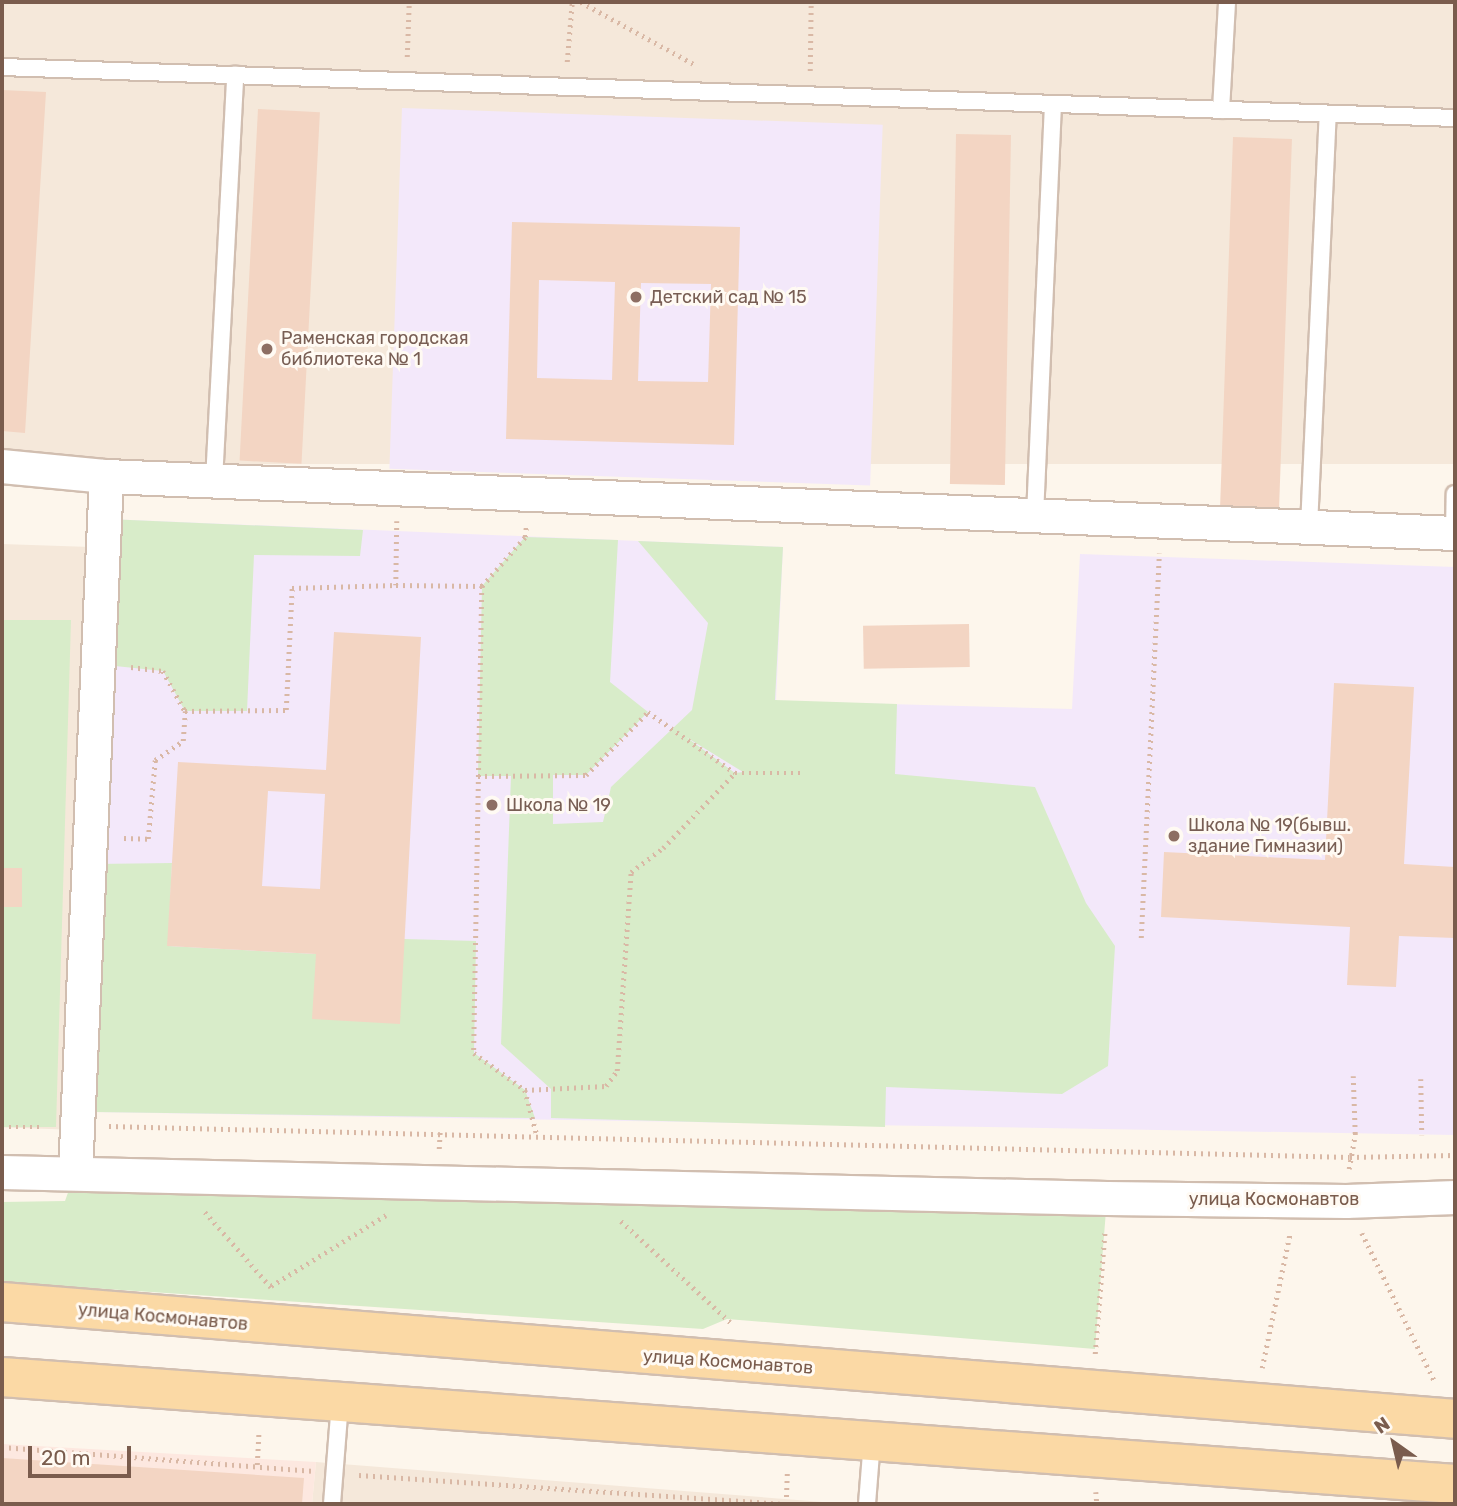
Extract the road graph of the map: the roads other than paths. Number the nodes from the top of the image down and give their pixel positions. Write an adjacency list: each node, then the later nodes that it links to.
1 (1227, 2): 5 (lane)
2 (2, 67): 3 (lane)
3 (235, 75): 4 (lane); 10 (lane)
4 (1053, 104): 5 (lane); 12 (lane)
5 (1222, 110): 6 (lane)
6 (1328, 114): 7 (lane); 13 (lane)
7 (1455, 118)
8 (2, 466): 9 (street)
9 (106, 476): 10 (street); 16 (street)
10 (214, 481): 12 (street)
11 (1455, 494): 14 (lane)
12 (1035, 516): 13 (street)
13 (1309, 527): 14 (street)
14 (1454, 533)
15 (2, 1172): 16 (street, улица Космонавтов)
16 (75, 1173): 17 (street, улица Космонавтов)
17 (1455, 1197)
18 (2, 1302): 21 (main road, улица Космонавтов)
19 (2, 1377): 20 (main road)
20 (340, 1402): 22 (main road); 24 (lane)
21 (1454, 1419)
22 (872, 1441): 23 (main road); 25 (lane)
23 (1455, 1483)
24 (332, 1504)
25 (867, 1504)

